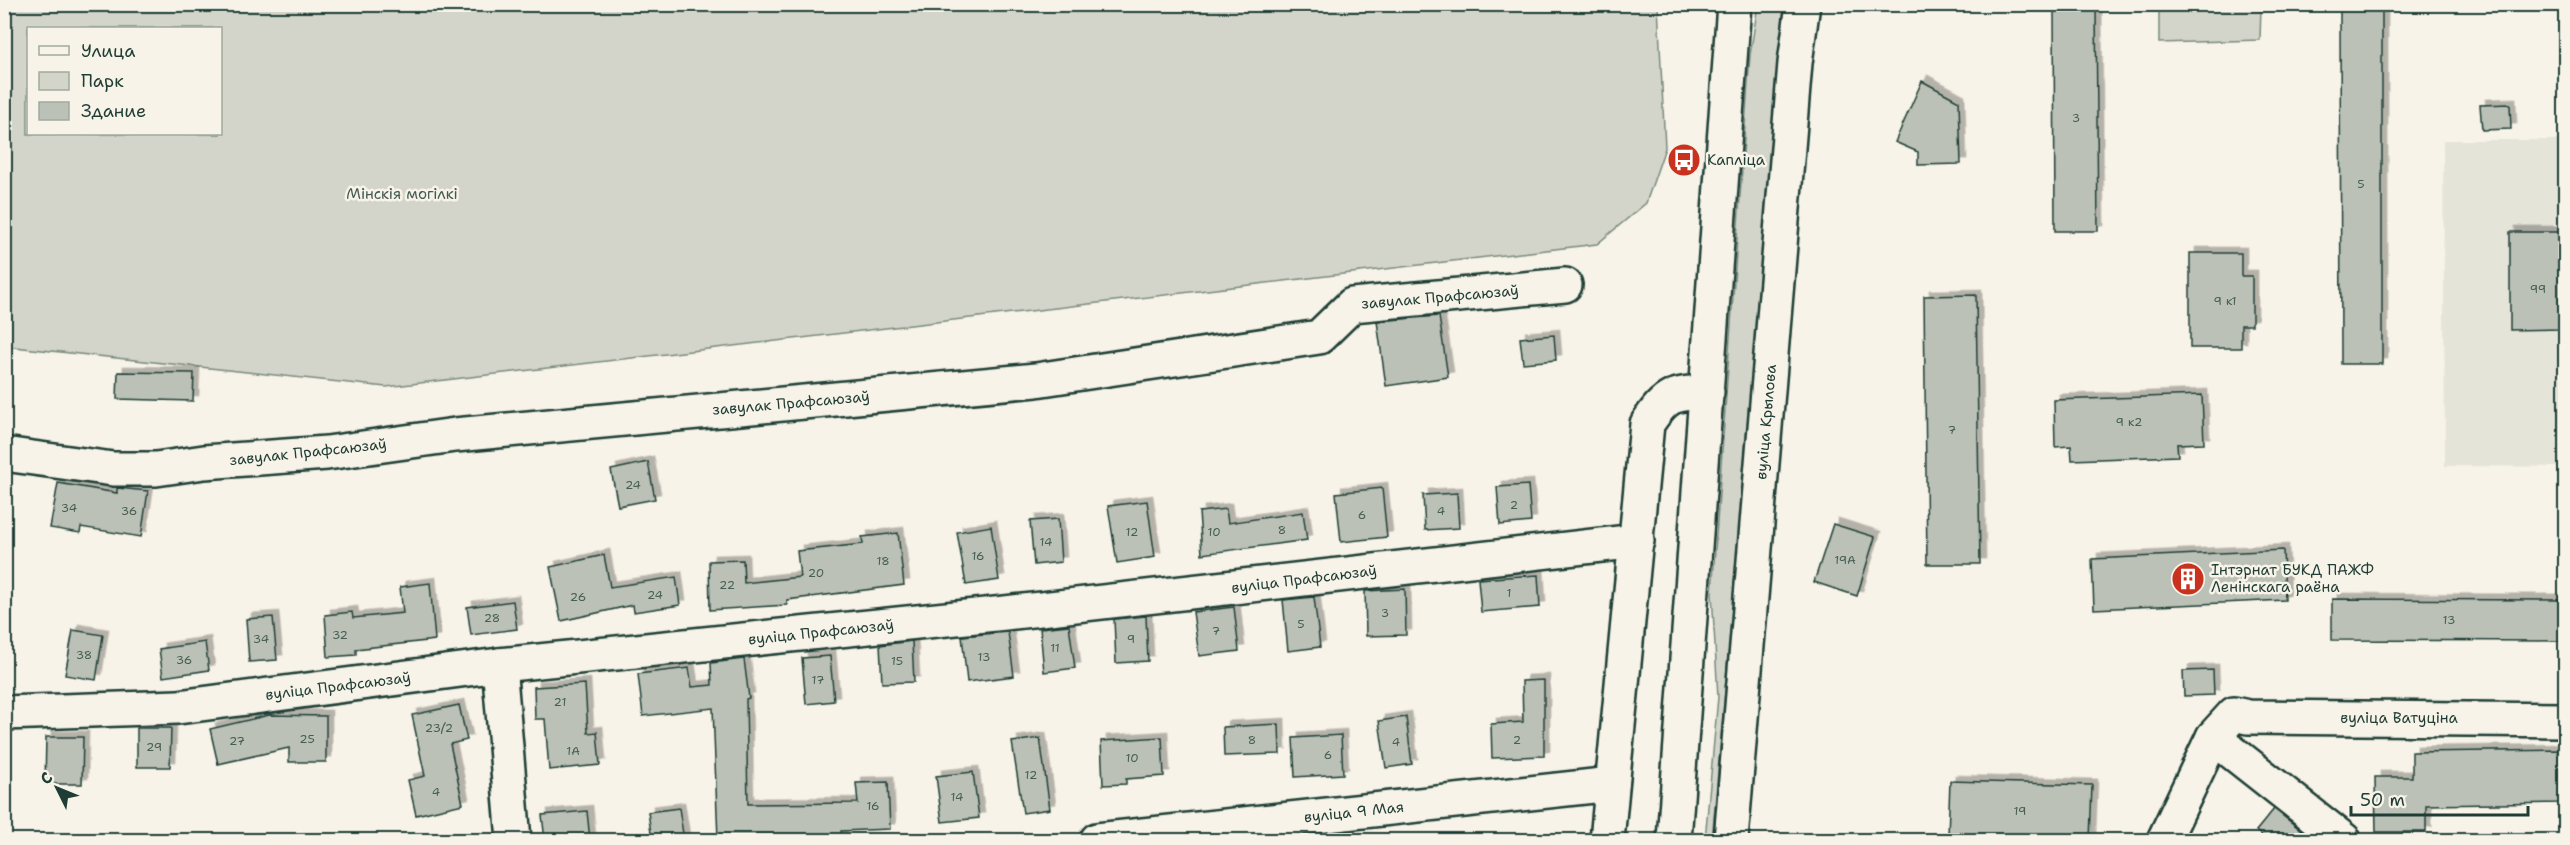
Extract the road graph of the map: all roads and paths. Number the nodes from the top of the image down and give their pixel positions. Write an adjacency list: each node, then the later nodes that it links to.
1 (1734, 4): 4 (street)
2 (1803, 4): 16 (street, вуліца Крылова)
3 (1565, 285): 5 (street, завулак Прафсаюзаў)
4 (1707, 392): 6 (street); 15 (street)
5 (4, 454)
6 (1637, 541): 7 (street, вуліца Прафсаюзаў); 11 (street)
7 (499, 665): 8 (street, вуліца Прафсаюзаў); 12 (street)
8 (4, 714)
9 (2565, 720): 10 (street, вуліца Ватуціна)
10 (2224, 725): 17 (street); 18 (street)
11 (1612, 784): 13 (street, вуліца 9 Мая); 14 (street)
12 (514, 840)
13 (1096, 840)
14 (1607, 840)
15 (1674, 840)
16 (1731, 840)
17 (2164, 840)
18 (2344, 840)

